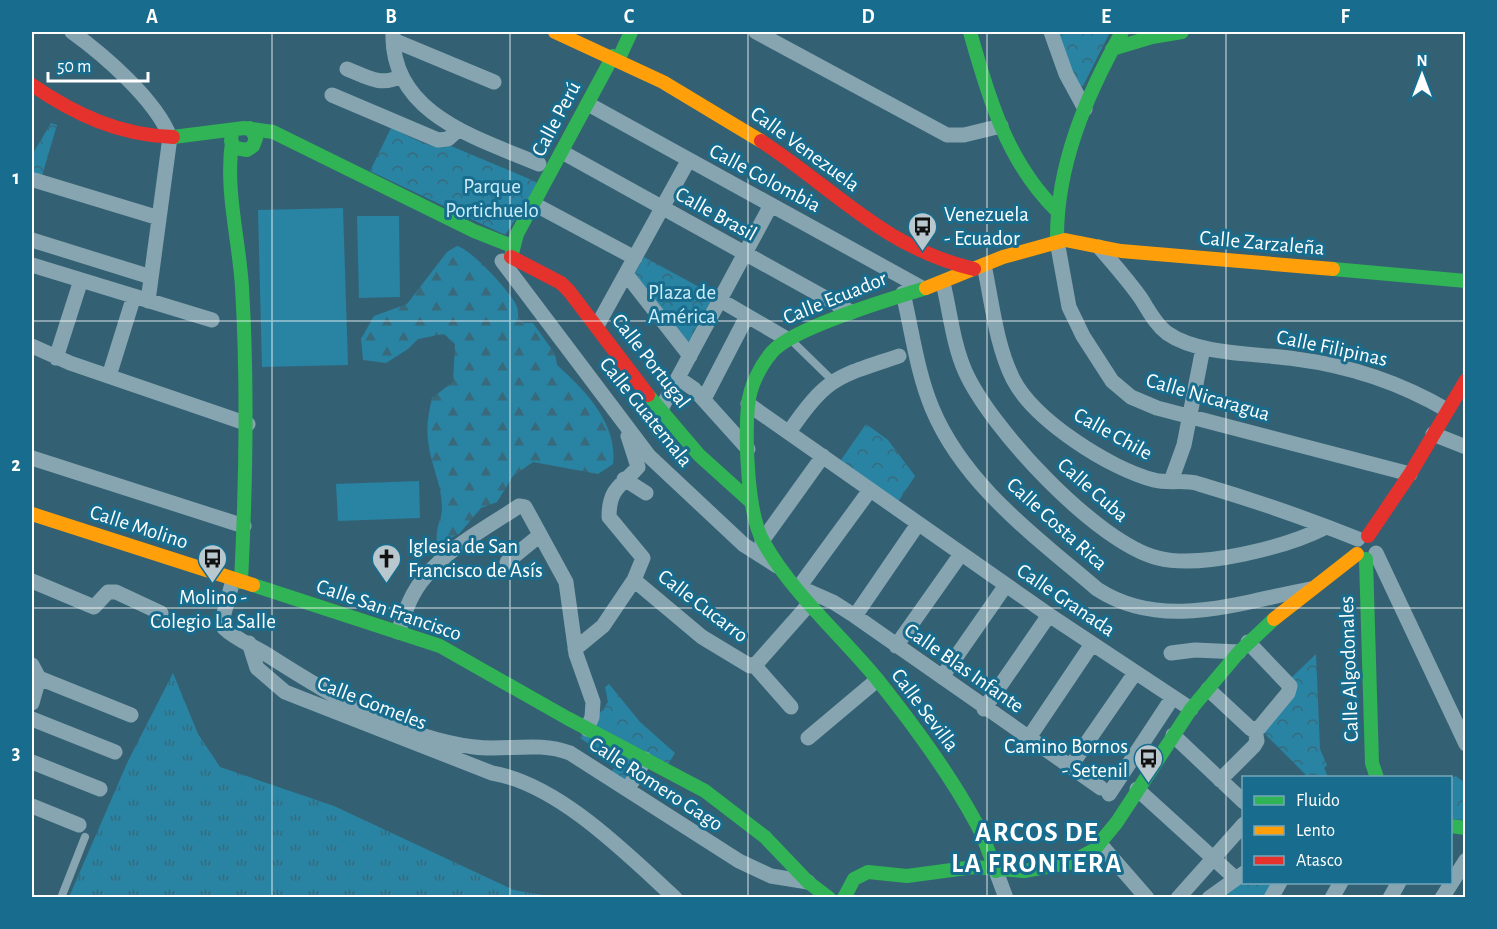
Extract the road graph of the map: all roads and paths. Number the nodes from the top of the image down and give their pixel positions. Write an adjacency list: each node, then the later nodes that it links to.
1 (72, 32): 22 (street)
2 (555, 32): 11 (street, Calle Venezuela)
3 (631, 32): 11 (street, Calle Perú)
4 (756, 32): 19 (street)
5 (970, 32): 19 (street)
6 (1051, 32): 18 (street)
7 (1122, 32): 10 (street)
8 (1182, 32): 10 (street)
9 (393, 36): 13 (street); 14 (street)
10 (1112, 50): 18 (street)
11 (616, 57): 17 (street, Calle Perú); 42 (street, Calle Venezuela)
12 (347, 69): 13 (street)
13 (401, 76): 21 (street)
14 (494, 82)
15 (32, 85): 22 (street, Calle Portugal)
16 (332, 95): 21 (street)
17 (588, 104): 26 (street, Calle Perú); 27 (street, Calle Colombia)
18 (1085, 110): 33 (street)
19 (1001, 126): 33 (street)
20 (250, 128): 23 (street, Calle Portugal); 24 (street, Calle Portugal); 25 (street)
21 (458, 130): 28 (street)
22 (170, 137): 24 (street, Calle Portugal); 34 (street)
23 (283, 137): 25 (street); 38 (street, Calle Portugal)
24 (235, 140): 25 (street); 71 (street)
25 (255, 142)
26 (562, 152): 30 (street, Calle Perú); 32 (street, Calle Brasil)
27 (688, 161): 31 (street, Calle Colombia); 32 (street)
28 (539, 164)
29 (34, 180): 34 (street)
30 (534, 204): 38 (street, Calle Perú); 40 (street)
31 (771, 205): 39 (street); 48 (street, Calle Colombia)
32 (663, 208): 39 (street, Calle Brasil); 40 (street)
33 (1056, 210): 36 (street)
34 (159, 218): 44 (street)
35 (32, 240): 44 (street)
36 (1057, 241): 37 (street, Calle Zarzaleña); 42 (street, Calle Ecuador); 70 (street, Calle Nicaragua)
37 (1099, 247): 46 (street, Calle Zarzaleña); 58 (street, Calle Filipinas)
38 (506, 248): 55 (street, Calle Portugal); 72 (street, Calle Guatemala)
39 (745, 253): 51 (street); 52 (street, Calle Brasil)
40 (635, 258): 43 (street)
41 (32, 266): 45 (street)
42 (979, 267): 47 (street, Calle Ecuador); 81 (street, Calle Chile)
43 (626, 274): 55 (street); 59 (street)
44 (151, 277): 50 (street)
45 (81, 280): 50 (street); 61 (street)
46 (1466, 281)
47 (943, 283): 48 (street, Calle Ecuador); 88 (street, Calle Cuba)
48 (922, 288): 49 (street, Calle Ecuador)
49 (903, 293): 52 (street, Calle Ecuador); 100 (street, Calle Costa Rica)
50 (141, 299): 54 (street); 62 (street)
51 (720, 300): 53 (street); 59 (street)
52 (852, 312): 56 (street, Calle Ecuador)
53 (747, 316): 56 (street); 66 (street)
54 (212, 320)
55 (597, 326): 68 (street, Calle Portugal)
56 (788, 339): 65 (lane); 67 (street, Calle Ecuador)
57 (32, 346): 61 (street)
58 (1203, 348): 69 (street, Calle Filipinas); 70 (street)
59 (690, 356): 63 (street)
60 (899, 356): 65 (street)
61 (56, 358): 62 (street)
62 (109, 376): 71 (street)
63 (678, 378): 66 (street); 68 (street)
64 (1466, 380): 69 (street)
65 (832, 381): 73 (street)
66 (704, 399): 76 (street)
67 (748, 404): 73 (street, Calle Granada); 76 (street, Calle Ecuador)
68 (661, 409): 84 (street, Calle Portugal)
69 (1447, 410): 74 (street)
70 (1190, 415): 79 (street, Calle Nicaragua); 81 (street)
71 (248, 424): 87 (street)
72 (627, 427): 80 (street); 94 (street, Calle Guatemala)
73 (789, 432): 77 (street, Calle Granada)
74 (1433, 434): 75 (street); 79 (street)
75 (1466, 447)
76 (748, 449): 84 (street, Calle Ecuador)
77 (823, 456): 82 (street, Calle Granada); 90 (street)
78 (32, 458): 87 (street)
79 (1410, 474): 91 (street)
80 (624, 479): 83 (street); 95 (street)
81 (1171, 481): 88 (street, Calle Chile)
82 (870, 490): 86 (street, Calle Granada); 99 (street)
83 (646, 493)
84 (750, 501): 90 (street, Calle Ecuador)
85 (32, 514): 97 (street, Calle Molino)
86 (918, 524): 92 (street, Calle Granada); 104 (street)
87 (244, 526): 97 (street)
88 (1326, 527): 91 (street, Calle Chile)
89 (540, 535): 93 (street); 105 (street); 110 (street)
90 (762, 541): 94 (street, Calle Ecuador)
91 (1365, 548): 100 (street); 130 (street); 137 (street, Calle Algodonales)
92 (961, 554): 98 (street, Calle Granada); 108 (street)
93 (507, 562)
94 (780, 568): 99 (street, Calle Ecuador)
95 (634, 580): 110 (street, Calle Cucarro); 112 (street, Calle Cucarro)
96 (32, 581): 102 (street)
97 (237, 581): 105 (street, Calle San Francisco); 106 (street, Calle Gomeles)
98 (1006, 585): 103 (street, Calle Granada); 115 (street)
99 (799, 587): 101 (street, Calle Sevilla); 104 (street, Calle Blas Infante)
100 (1310, 589): 109 (street)
101 (811, 603): 112 (street, Calle Cucarro); 116 (street, Calle Sevilla)
102 (161, 613)
103 (1049, 615): 107 (street, Calle Granada); 121 (street)
104 (855, 616): 108 (street, Calle Blas Infante)
105 (398, 632): 125 (street, Calle San Francisco)
106 (249, 643): 131 (street, Calle Gomeles); 136 (street, Calle Gomeles)
107 (1092, 644): 114 (street, Calle Granada); 129 (street)
108 (896, 646): 115 (street, Calle Blas Infante)
109 (1243, 647): 111 (street); 117 (street); 126 (street)
110 (575, 649): 125 (street)
111 (1172, 653)
112 (754, 665): 120 (street)
113 (36, 671): 119 (street); 123 (street)
114 (1135, 673): 118 (street, Calle Granada); 135 (street)
115 (942, 677): 121 (street, Calle Blas Infante)
116 (877, 680): 128 (street); 149 (street, Calle Sevilla)
117 (1208, 689): 122 (street); 126 (street)
118 (1173, 697): 122 (street, Calle Granada); 135 (street, Calle Blas Infante)
119 (32, 703)
120 (791, 707)
121 (984, 709): 129 (street, Calle Blas Infante)
122 (1191, 710): 127 (street)
123 (131, 715)
124 (32, 719): 132 (street)
125 (587, 729): 133 (street, Calle San Francisco)
126 (1255, 730): 138 (street)
127 (1173, 735): 138 (street); 141 (street)
128 (808, 738)
129 (1028, 739): 135 (street, Calle Blas Infante)
130 (1466, 744)
131 (506, 748): 136 (street); 140 (street, Calle Romero Gago)
132 (116, 752)
133 (645, 759): 140 (street); 151 (street, Calle San Francisco)
134 (32, 762): 139 (street)
135 (1070, 767)
136 (504, 773): 158 (street, Calle Gomeles)
137 (1372, 775)
138 (1220, 780): 142 (street)
139 (100, 789)
140 (628, 789): 151 (street, Calle Romero Gago)
141 (1137, 789): 146 (street); 147 (street)
142 (1242, 800)
143 (32, 806): 145 (street)
144 (1242, 826): 147 (street)
145 (82, 831): 157 (lane)
146 (1100, 844): 149 (street); 162 (street)
147 (1214, 858): 150 (street); 163 (street)
148 (1466, 860): 152 (street)
149 (996, 871): 160 (street); 161 (street)
150 (1239, 875): 164 (street)
151 (808, 882): 159 (street, Calle San Francisco)
152 (1452, 882)
153 (1279, 884): 165 (street)
154 (1340, 884): 166 (street)
155 (1398, 884): 167 (street)
156 (1450, 884): 168 (street)
157 (62, 897)
158 (675, 897)
159 (829, 897)
160 (844, 897)
161 (1006, 897)
162 (1148, 897)
163 (1178, 897)
164 (1209, 897)
165 (1271, 897)
166 (1332, 897)
167 (1390, 897)
168 (1442, 897)

